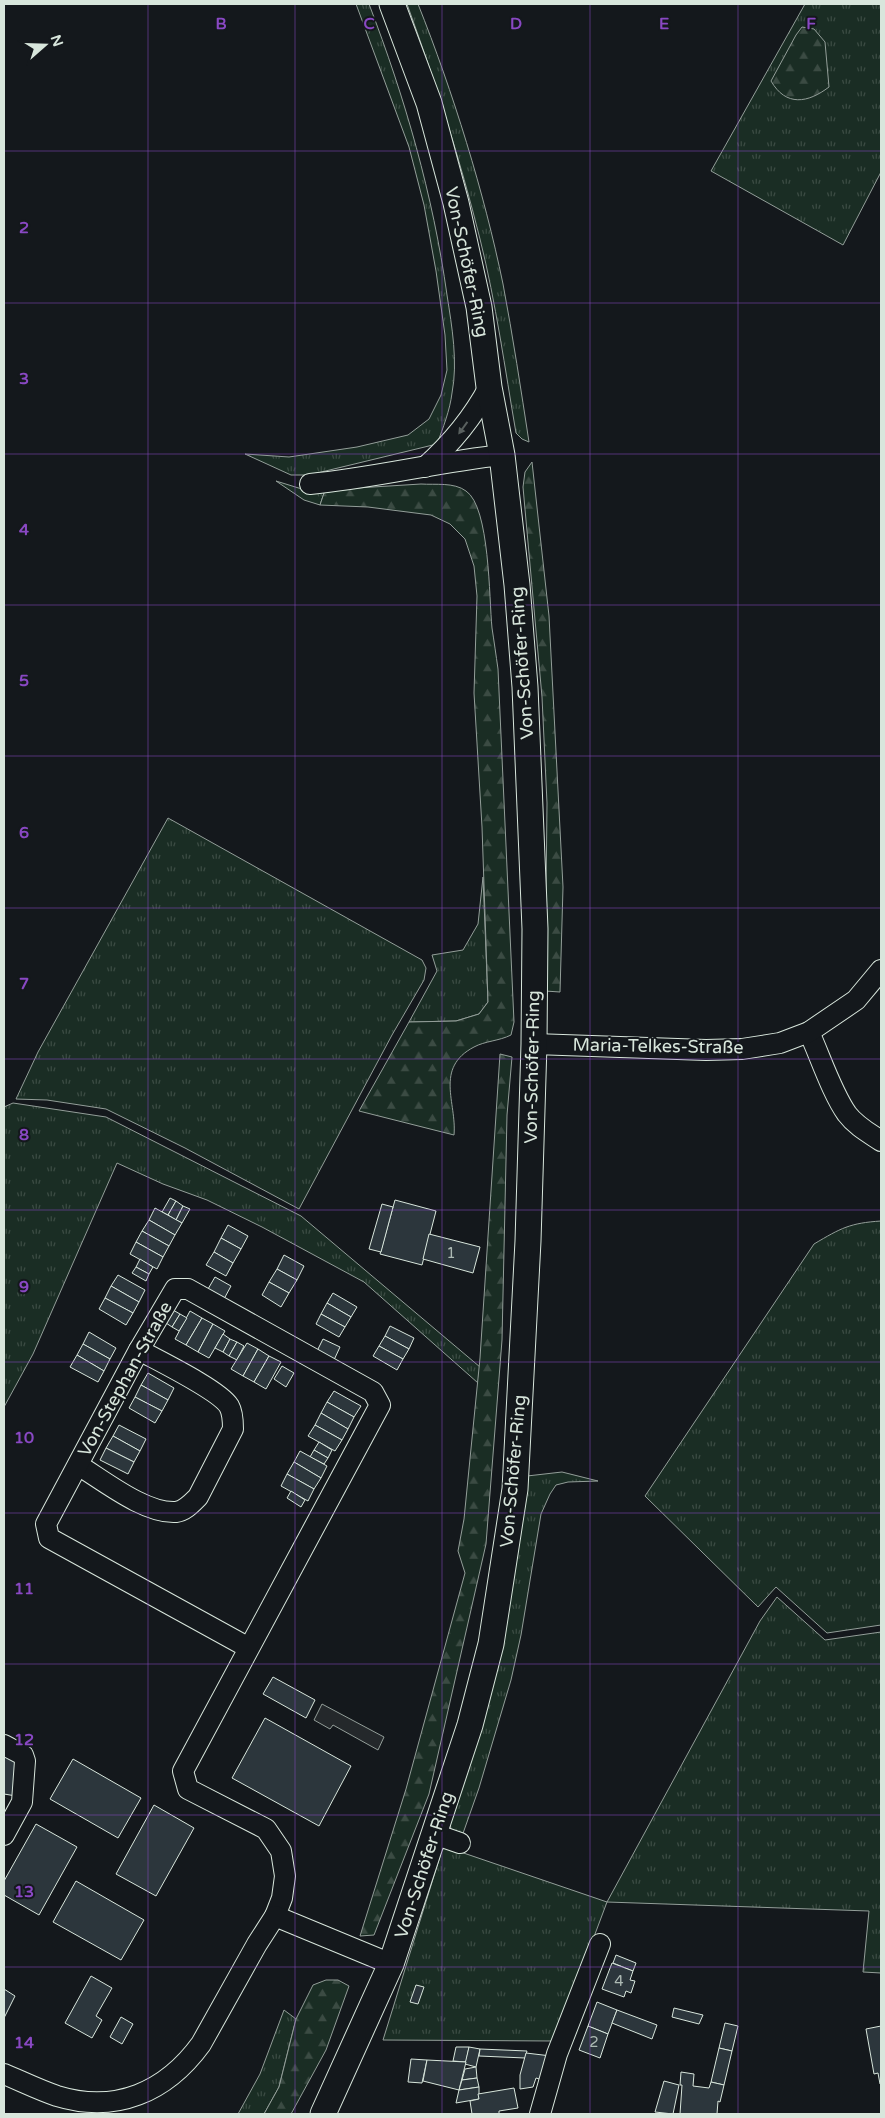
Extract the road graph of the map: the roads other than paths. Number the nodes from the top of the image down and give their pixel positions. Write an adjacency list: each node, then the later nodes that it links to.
1 (392, 4): 2 (main road, Von-Schöfer-Ring)
2 (489, 387): 3 (main road, Von-Schöfer-Ring); 4 (street, one-way to 4)
3 (502, 455): 4 (street); 8 (main road, Von-Schöfer-Ring)
4 (425, 467): 5 (street)
5 (310, 484)
6 (881, 970): 7 (street, Maria-Telkes-Straße)
7 (809, 1032): 8 (street, Maria-Telkes-Straße); 9 (street)
8 (534, 1044): 14 (main road, Von-Schöfer-Ring)
9 (881, 1141)
10 (139, 1350): 11 (street, Von-Stephan-Straße); 11 (street); 12 (street, Von-Stephan-Straße)
11 (78, 1465): 12 (street, Von-Stephan-Straße)
12 (250, 1648): 17 (street, Von-Stephan-Straße)
13 (4, 1745): 15 (street)
14 (434, 1834): 16 (street); 19 (main road, Von-Schöfer-Ring)
15 (4, 1835)
16 (460, 1843)
17 (275, 1916): 19 (street); 20 (street, Von-Stephan-Straße)
18 (600, 1944): 22 (street)
19 (390, 1964): 21 (main road, Von-Schöfer-Ring)
20 (5, 2078)
21 (324, 2114)
22 (540, 2114)

